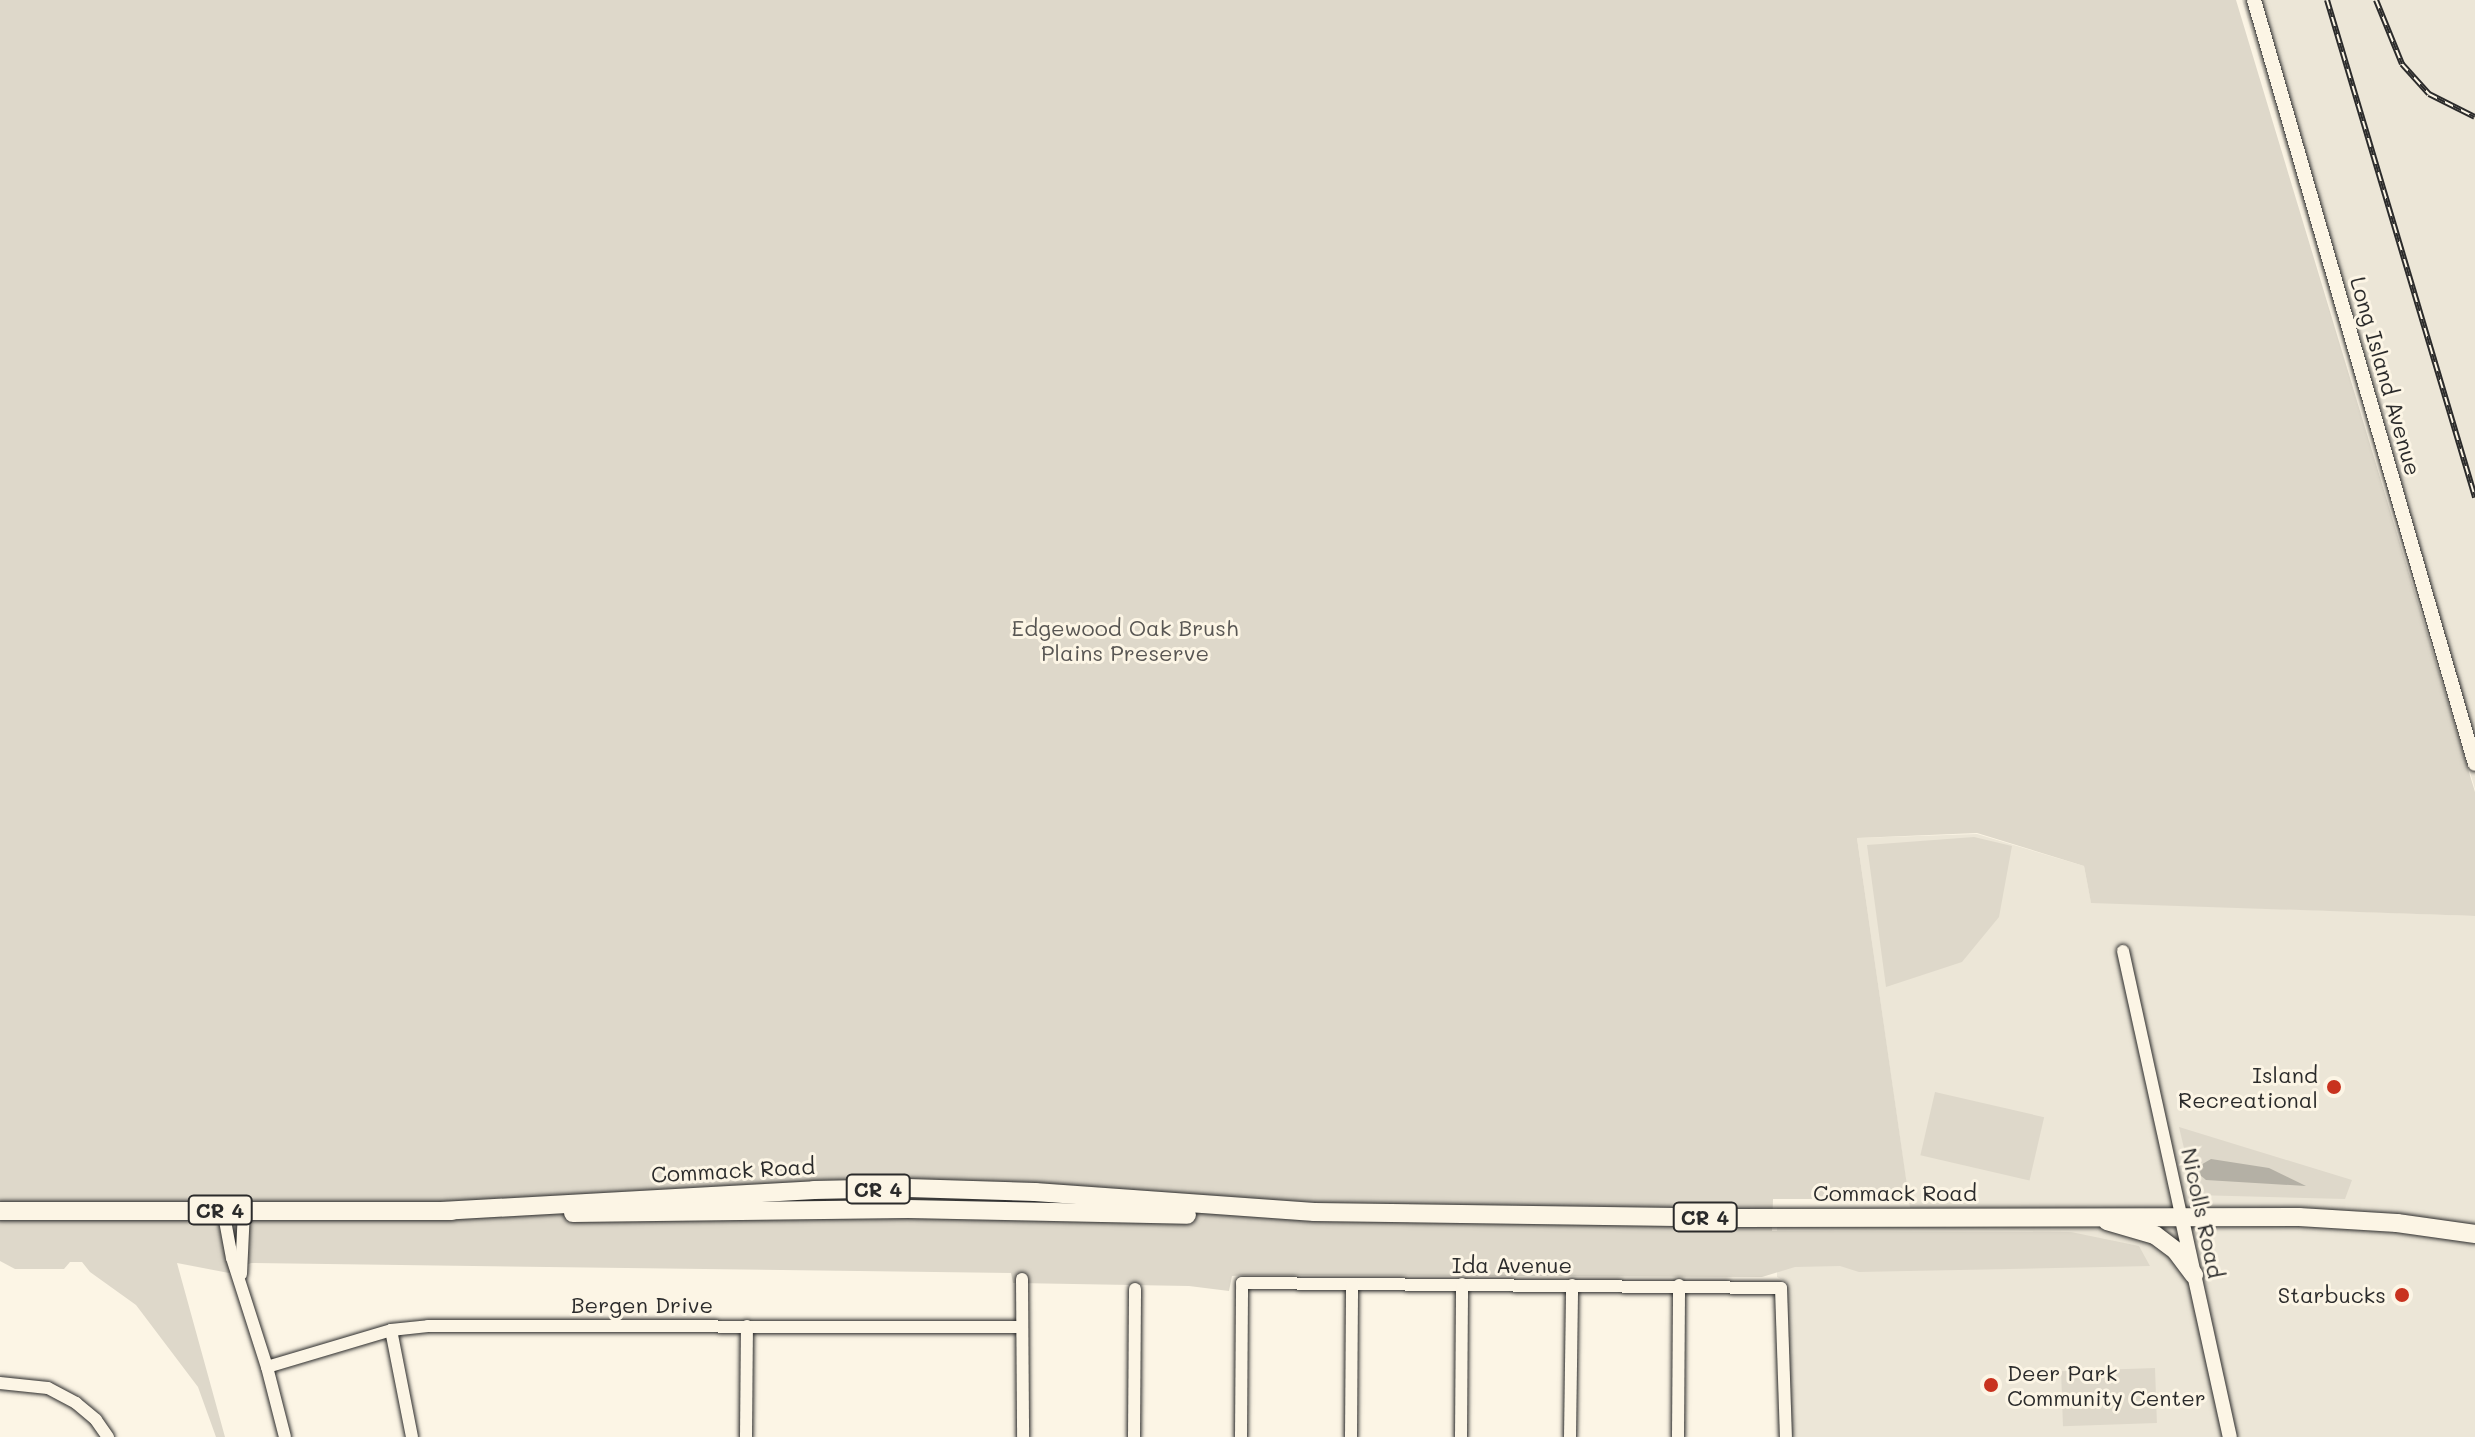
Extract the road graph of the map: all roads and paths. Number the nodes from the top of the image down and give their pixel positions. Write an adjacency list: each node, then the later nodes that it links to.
1 (2254, 0): 2 (street, Long Island Avenue)
2 (2475, 764)
3 (2123, 951): 7 (street, Nicolls Road)
4 (223, 1210): 5 (main road, Commack Road / CR 4); 6 (main road, Commack Road / CR 4); 12 (street)
5 (244, 1210): 8 (main road, Commack Road / CR 4); 12 (street)
6 (0, 1211)
7 (2181, 1215): 8 (main road, Commack Road / CR 4); 9 (main road, Commack Road / CR 4); 10 (street, Nicolls Road)
8 (2097, 1217): 10 (main road)
9 (2475, 1234)
10 (2194, 1275): 35 (street, Nicolls Road)
11 (1022, 1279): 19 (street)
12 (241, 1281): 21 (street)
13 (1352, 1284): 14 (street, Ida Avenue); 29 (street, Ida Avenue); 30 (street)
14 (1462, 1284): 15 (street, Ida Avenue); 31 (street)
15 (1572, 1285): 16 (street, Ida Avenue); 32 (street)
16 (1679, 1285): 33 (street); 34 (street, Ida Avenue)
17 (1135, 1289): 28 (street)
18 (747, 1326): 19 (street, Bergen Drive); 20 (street, Bergen Drive); 26 (street)
19 (1022, 1327): 27 (street)
20 (391, 1330): 21 (street, Bergen Drive); 25 (street)
21 (267, 1367): 24 (street)
22 (0, 1383): 23 (street)
23 (108, 1437)
24 (285, 1437)
25 (412, 1437)
26 (746, 1437)
27 (1023, 1437)
28 (1134, 1437)
29 (1241, 1437)
30 (1351, 1437)
31 (1461, 1437)
32 (1570, 1437)
33 (1678, 1437)
34 (1786, 1437)
35 (2230, 1437)

